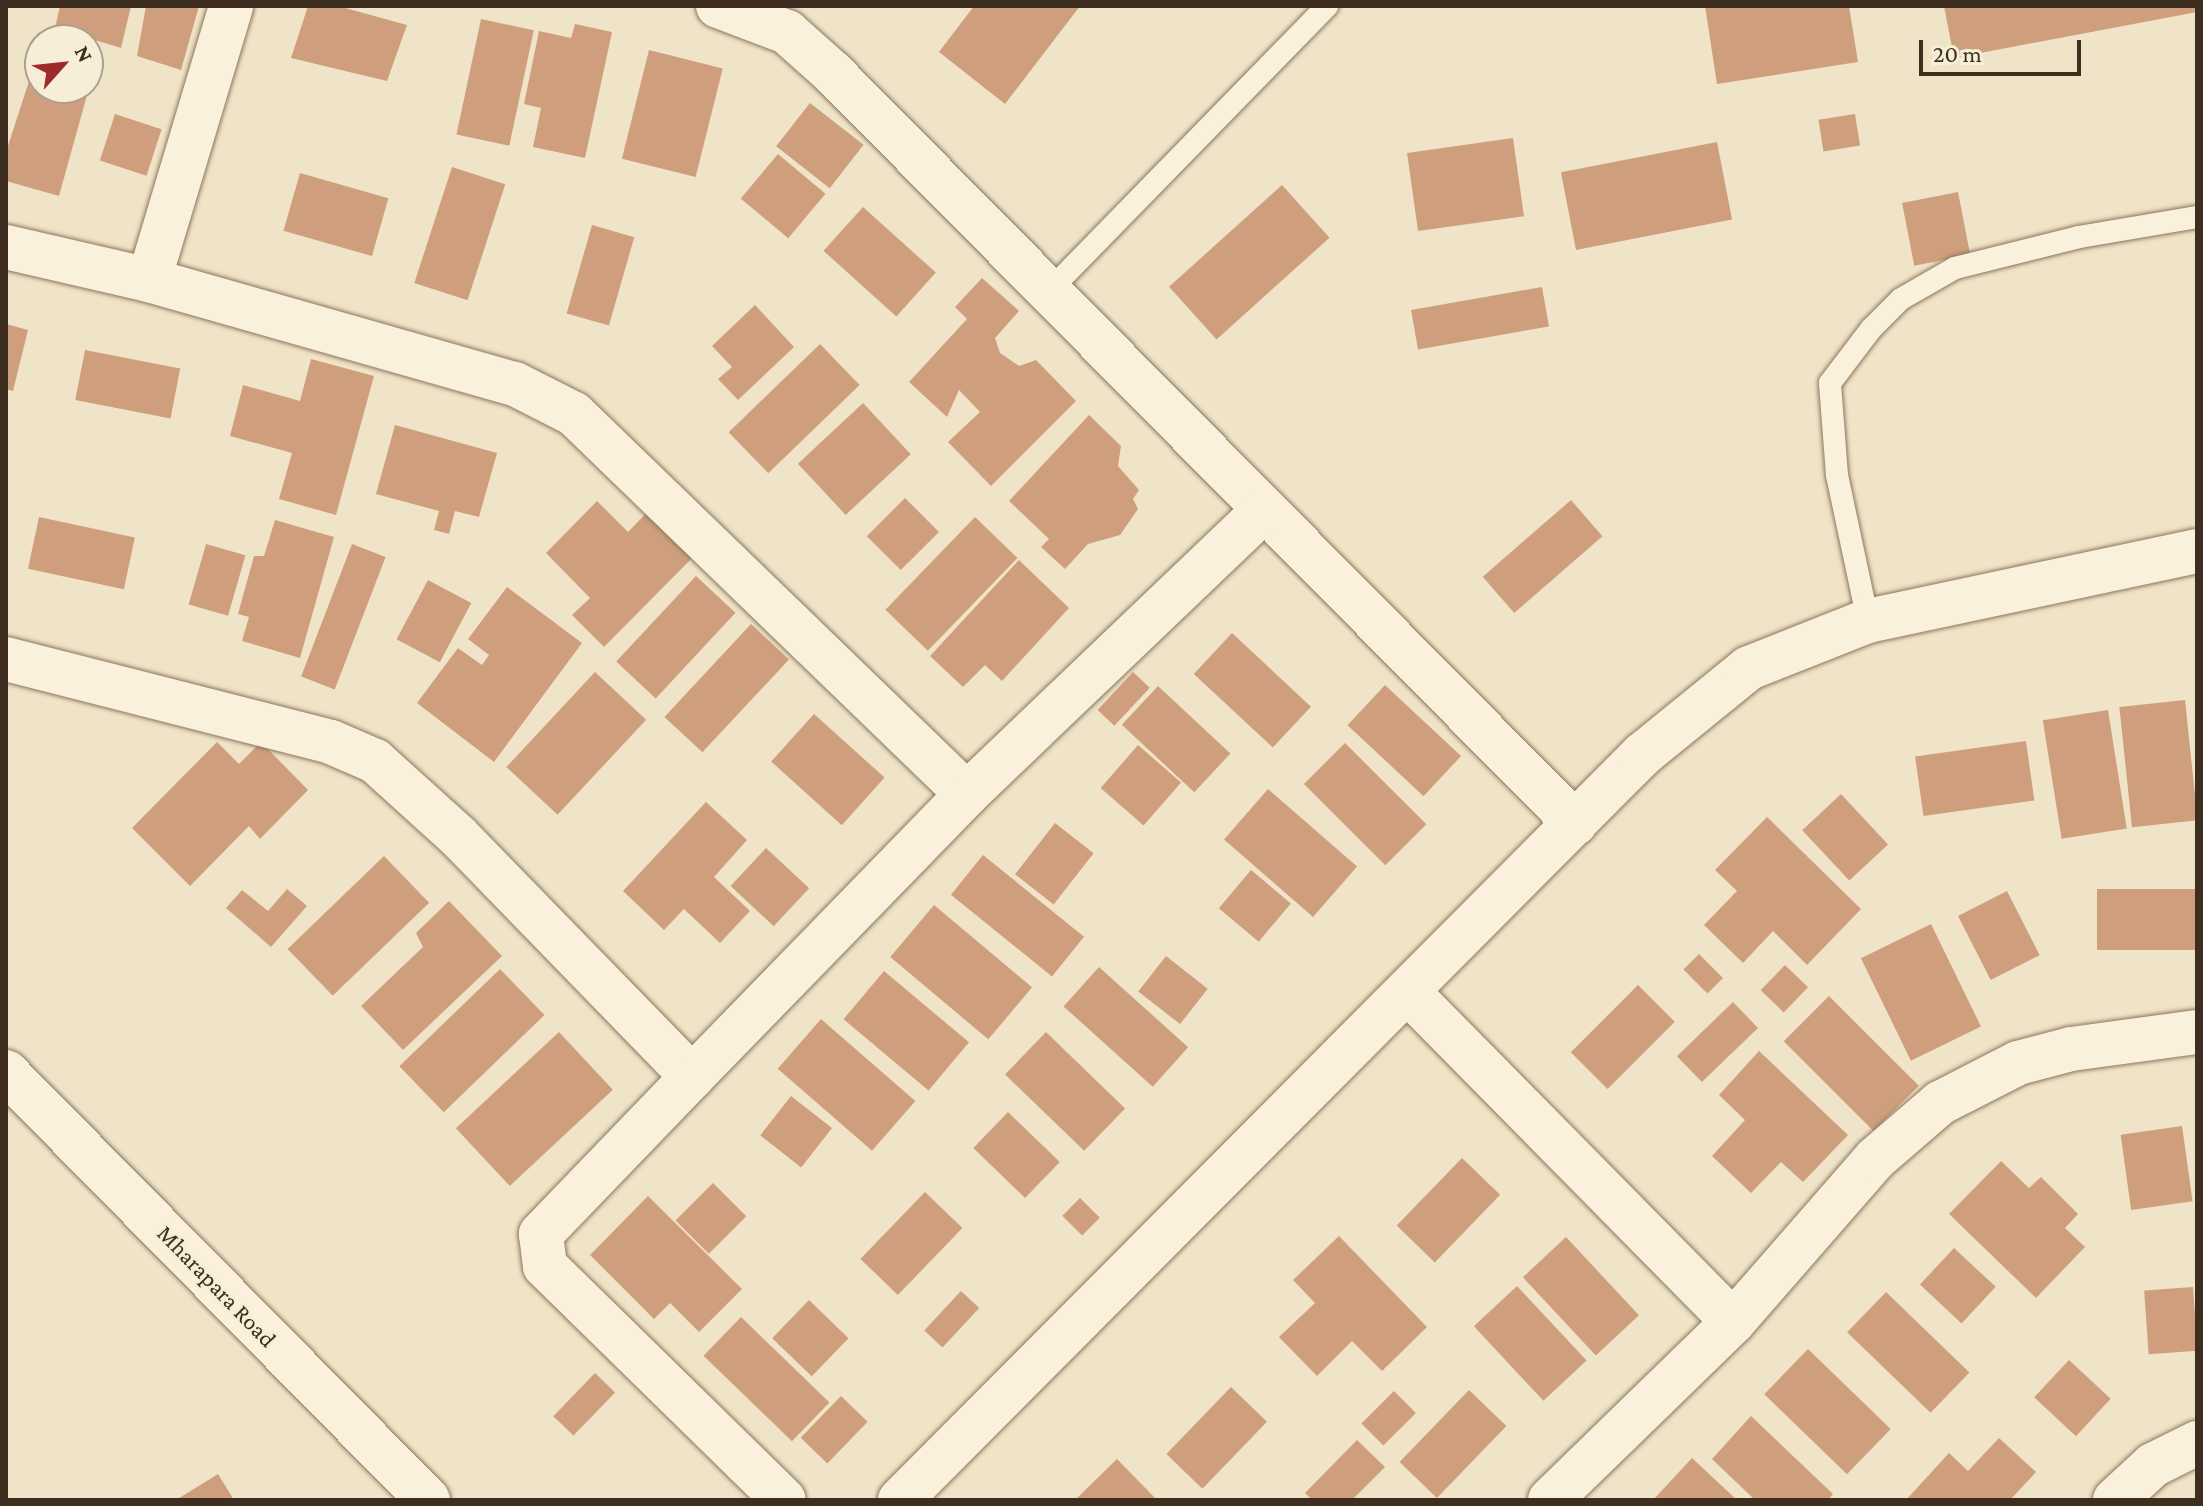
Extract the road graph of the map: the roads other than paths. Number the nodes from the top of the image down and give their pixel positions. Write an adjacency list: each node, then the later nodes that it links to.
1 (231, 6): 6 (street)
2 (718, 6): 7 (street)
3 (1327, 6): 7 (lane)
4 (2197, 217): 10 (lane)
5 (6, 247): 6 (street)
6 (149, 280): 12 (street)
7 (1050, 290): 8 (street)
8 (1265, 509): 12 (street); 13 (street)
9 (2197, 551): 10 (street)
10 (1868, 621): 13 (street)
11 (6, 659): 17 (street)
12 (967, 794): 17 (street)
13 (1575, 823): 14 (street)
14 (1408, 992): 18 (street); 22 (street)
15 (2197, 1032): 18 (street)
16 (6, 1072): 20 (street, Mharapara Road)
17 (692, 1077): 21 (street)
18 (1733, 1322): 23 (street)
19 (2197, 1443): 24 (street)
20 (428, 1500)
21 (784, 1500)
22 (900, 1500)
23 (1550, 1500)
24 (2115, 1500)

